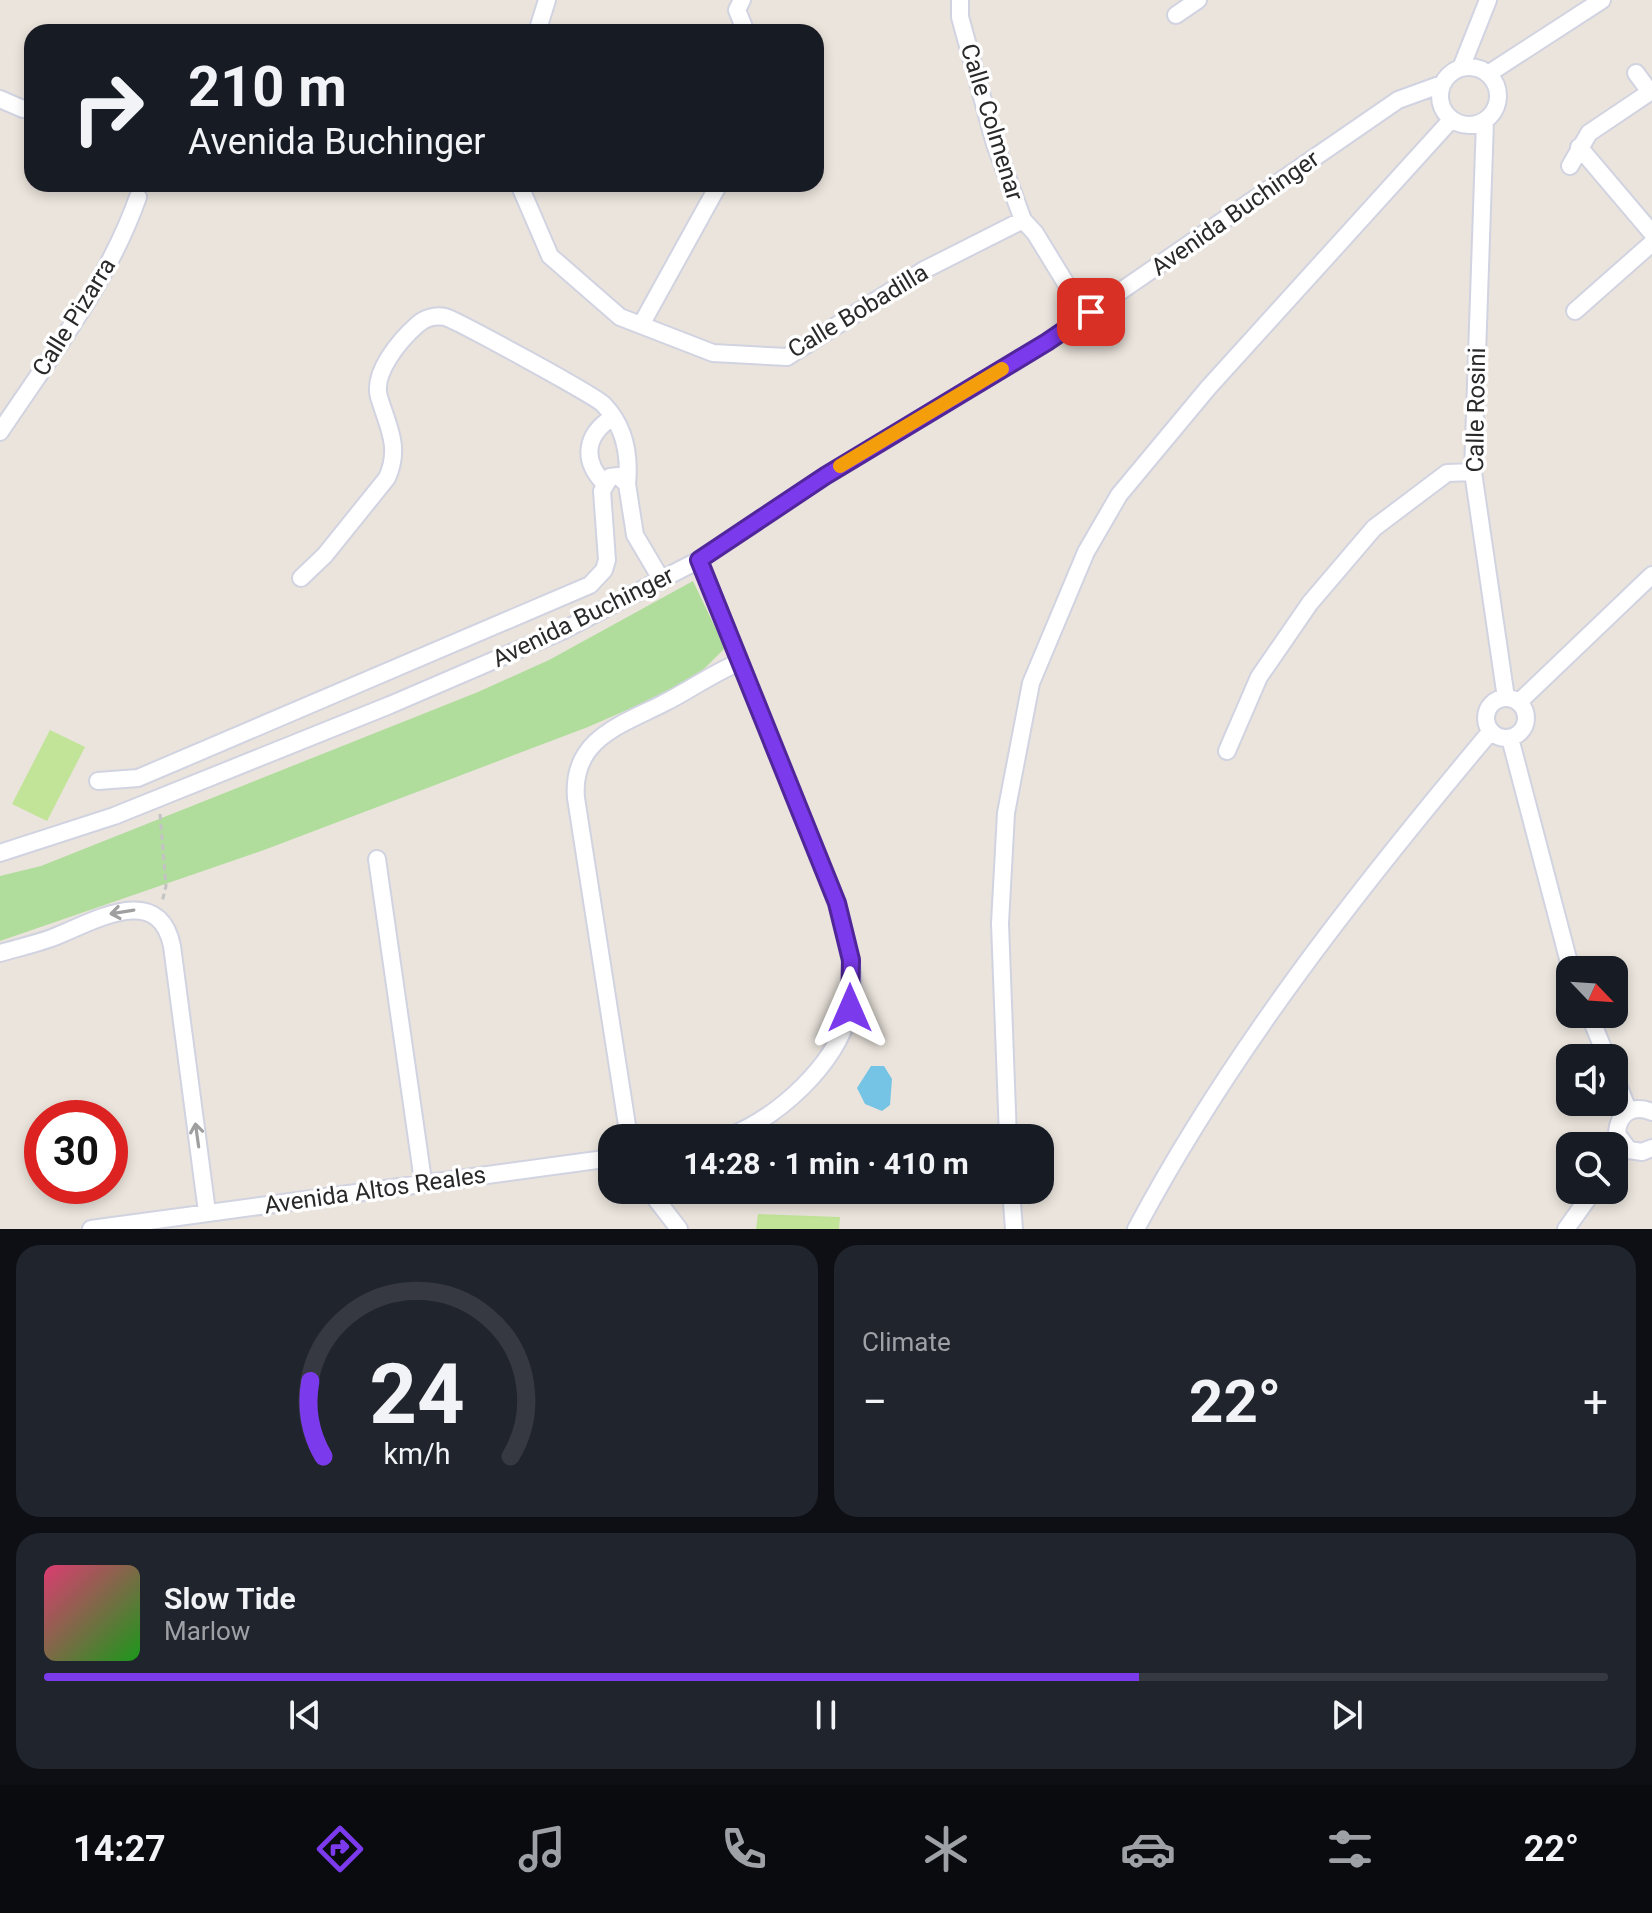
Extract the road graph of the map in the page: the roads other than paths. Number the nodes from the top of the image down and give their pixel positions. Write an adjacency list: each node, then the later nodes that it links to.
1 (547, 0): 8 (street)
2 (742, 0): 9 (street)
3 (960, 0): 23 (street, Calle Colmenar)
4 (1198, 0): 7 (street)
5 (1488, 0): 10 (street)
6 (1602, 0): 12 (street)
7 (1176, 15)
8 (540, 24)
9 (743, 24)
10 (1461, 68): 12 (street); 13 (street)
11 (1636, 73): 18 (street)
12 (1488, 74): 17 (street)
13 (1442, 84): 16 (street); 27 (street, Avenida Buchinger)
14 (0, 99): 15 (street)
15 (24, 109)
16 (1451, 120): 17 (street); 52 (street)
17 (1485, 121): 31 (street, Calle Rosini)
18 (1579, 147): 19 (street); 24 (street)
19 (1570, 166)
20 (522, 192): 28 (street, Calle Bobadilla)
21 (715, 192): 28 (street)
22 (138, 197): 30 (street, Calle Pizarra)
23 (1023, 220): 27 (street, Calle Colmenar); 28 (street, Calle Bobadilla)
24 (1652, 233)
25 (1652, 243): 26 (street)
26 (1575, 311)
27 (1091, 312): 34 (street, Avenida Buchinger)
28 (641, 325)
29 (613, 417): 32 (street); 33 (street); 36 (street)
30 (1, 430)
31 (1473, 472): 39 (street, Calle Rosini); 42 (street)
32 (604, 483): 33 (street); 43 (street)
33 (627, 484): 37 (street)
34 (699, 560): 37 (street, Avenida Buchinger); 38 (street)
35 (1652, 575): 39 (street)
36 (301, 578)
37 (661, 579): 44 (street, Avenida Buchinger)
38 (740, 662): 50 (street); 51 (street)
39 (1512, 700): 40 (street); 41 (street)
40 (1491, 731): 41 (street); 64 (street)
41 (1510, 738): 47 (street)
42 (1227, 751)
43 (98, 781)
44 (0, 853)
45 (377, 859): 56 (street)
46 (0, 953): 60 (street, one-way to 46)
47 (1567, 956)
48 (1628, 1110): 49 (street)
49 (1652, 1112)
50 (627, 1124)
51 (755, 1124)
52 (1007, 1124)
53 (1651, 1152): 54 (street)
54 (1628, 1153)
55 (598, 1160): 56 (street, Avenida Altos Reales)
56 (423, 1181): 60 (street, Avenida Altos Reales)
57 (660, 1204): 62 (street)
58 (1012, 1204): 63 (street)
59 (1584, 1204): 65 (street)
60 (207, 1212): 61 (street, Avenida Altos Reales)
61 (91, 1229)
62 (679, 1229)
63 (1014, 1229)
64 (1136, 1229)
65 (1566, 1229)

